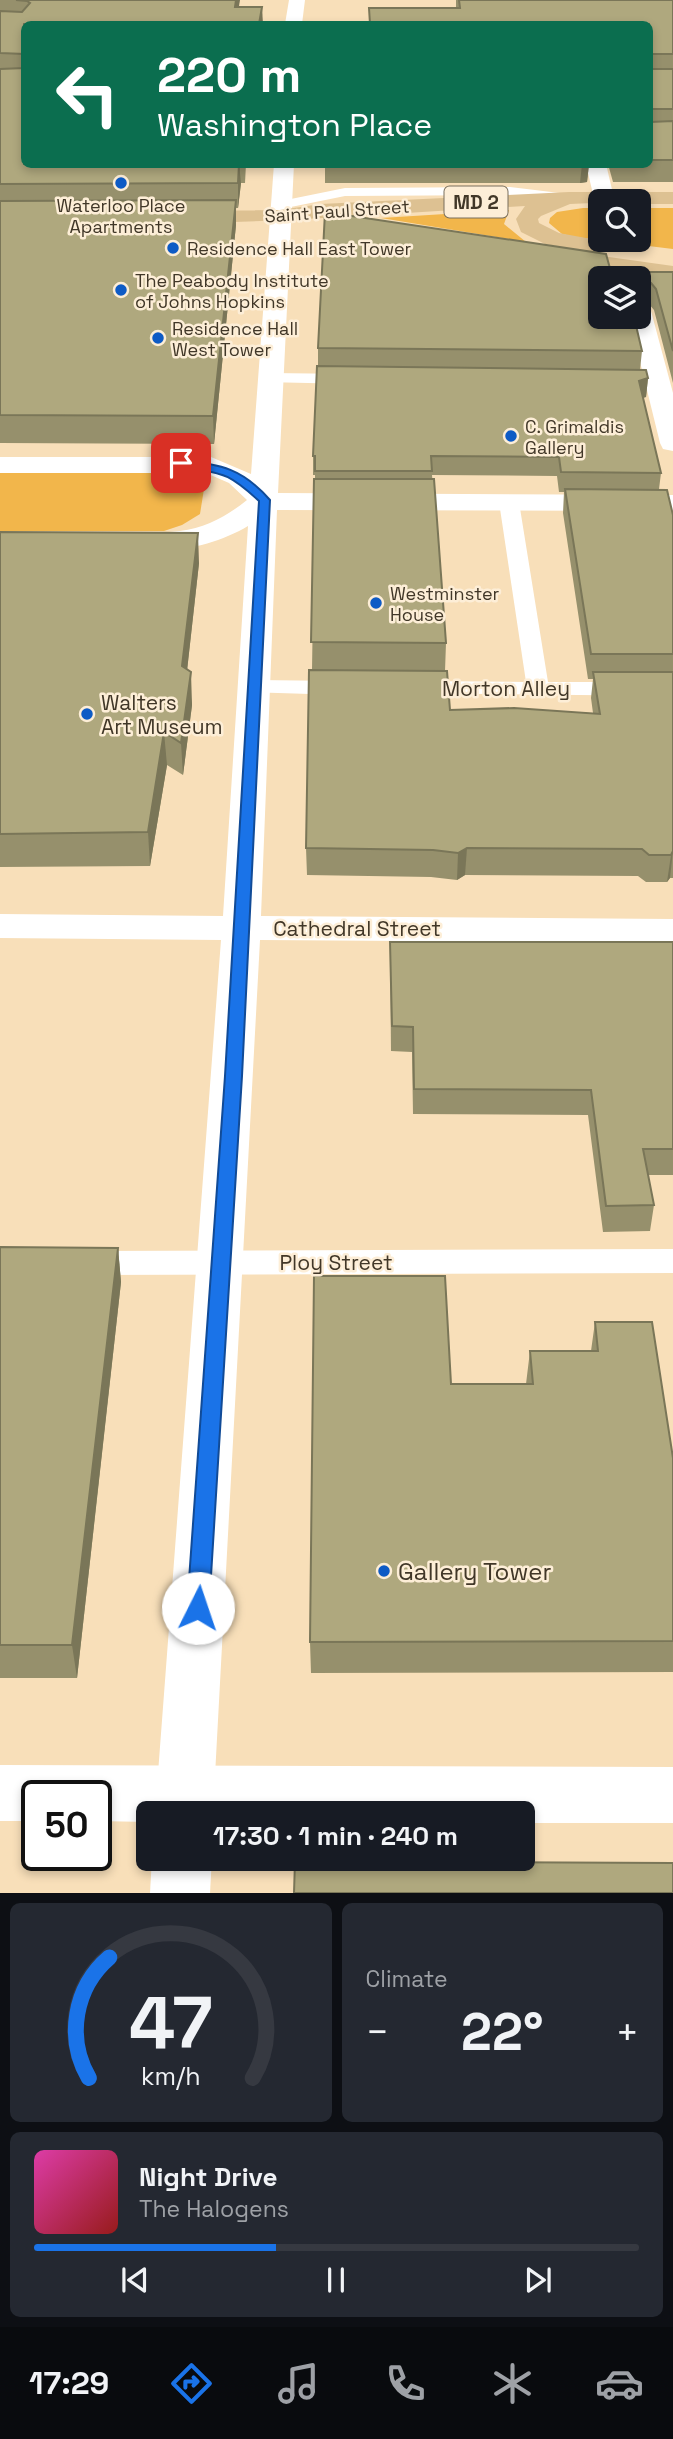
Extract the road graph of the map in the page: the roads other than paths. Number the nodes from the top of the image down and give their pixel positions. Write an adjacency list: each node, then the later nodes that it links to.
1 (296, 0): 2 (main road)
2 (294, 21)
3 (284, 168): 10 (main road)
4 (597, 168): 5 (main road)
5 (601, 189)
6 (569, 198): 7 (main road, Saint Paul Street / MD 2); 10 (main road, Saint Paul Street / MD 2); 14 (main road)
7 (588, 198)
8 (651, 198): 9 (main road, Saint Paul Street / MD 2)
9 (673, 198)
10 (280, 211): 11 (main road, Saint Paul Street / MD 2); 12 (main road); 19 (main road)
11 (164, 217)
12 (382, 229)
13 (532, 253): 15 (main road)
14 (673, 255)
15 (595, 266)
16 (651, 273): 17 (main road)
17 (673, 273)
18 (641, 329): 21 (main road)
19 (270, 379): 20 (lane); 23 (main road)
20 (368, 379)
21 (673, 443)
22 (0, 465): 23 (main road)
23 (264, 500): 24 (main road); 26 (main road); 27 (main road)
24 (509, 502): 25 (main road); 30 (lane)
25 (673, 503)
26 (116, 541)
27 (255, 687): 28 (lane); 33 (main road)
28 (363, 688)
29 (390, 688): 30 (lane, Morton Alley)
30 (538, 689): 31 (lane, Morton Alley)
31 (673, 689)
32 (0, 926): 33 (main road, Cathedral Street)
33 (242, 927): 34 (main road, Cathedral Street); 36 (main road)
34 (673, 931)
35 (673, 1261): 36 (lane, Ploy Street)
36 (222, 1262): 37 (lane, Ploy Street); 41 (main road)
37 (51, 1263)
38 (0, 1793): 40 (main road)
39 (673, 1796): 42 (main road)
40 (136, 1801)
41 (185, 1801)
42 (368, 1801)
43 (181, 1871): 44 (main road)
44 (180, 1893)

